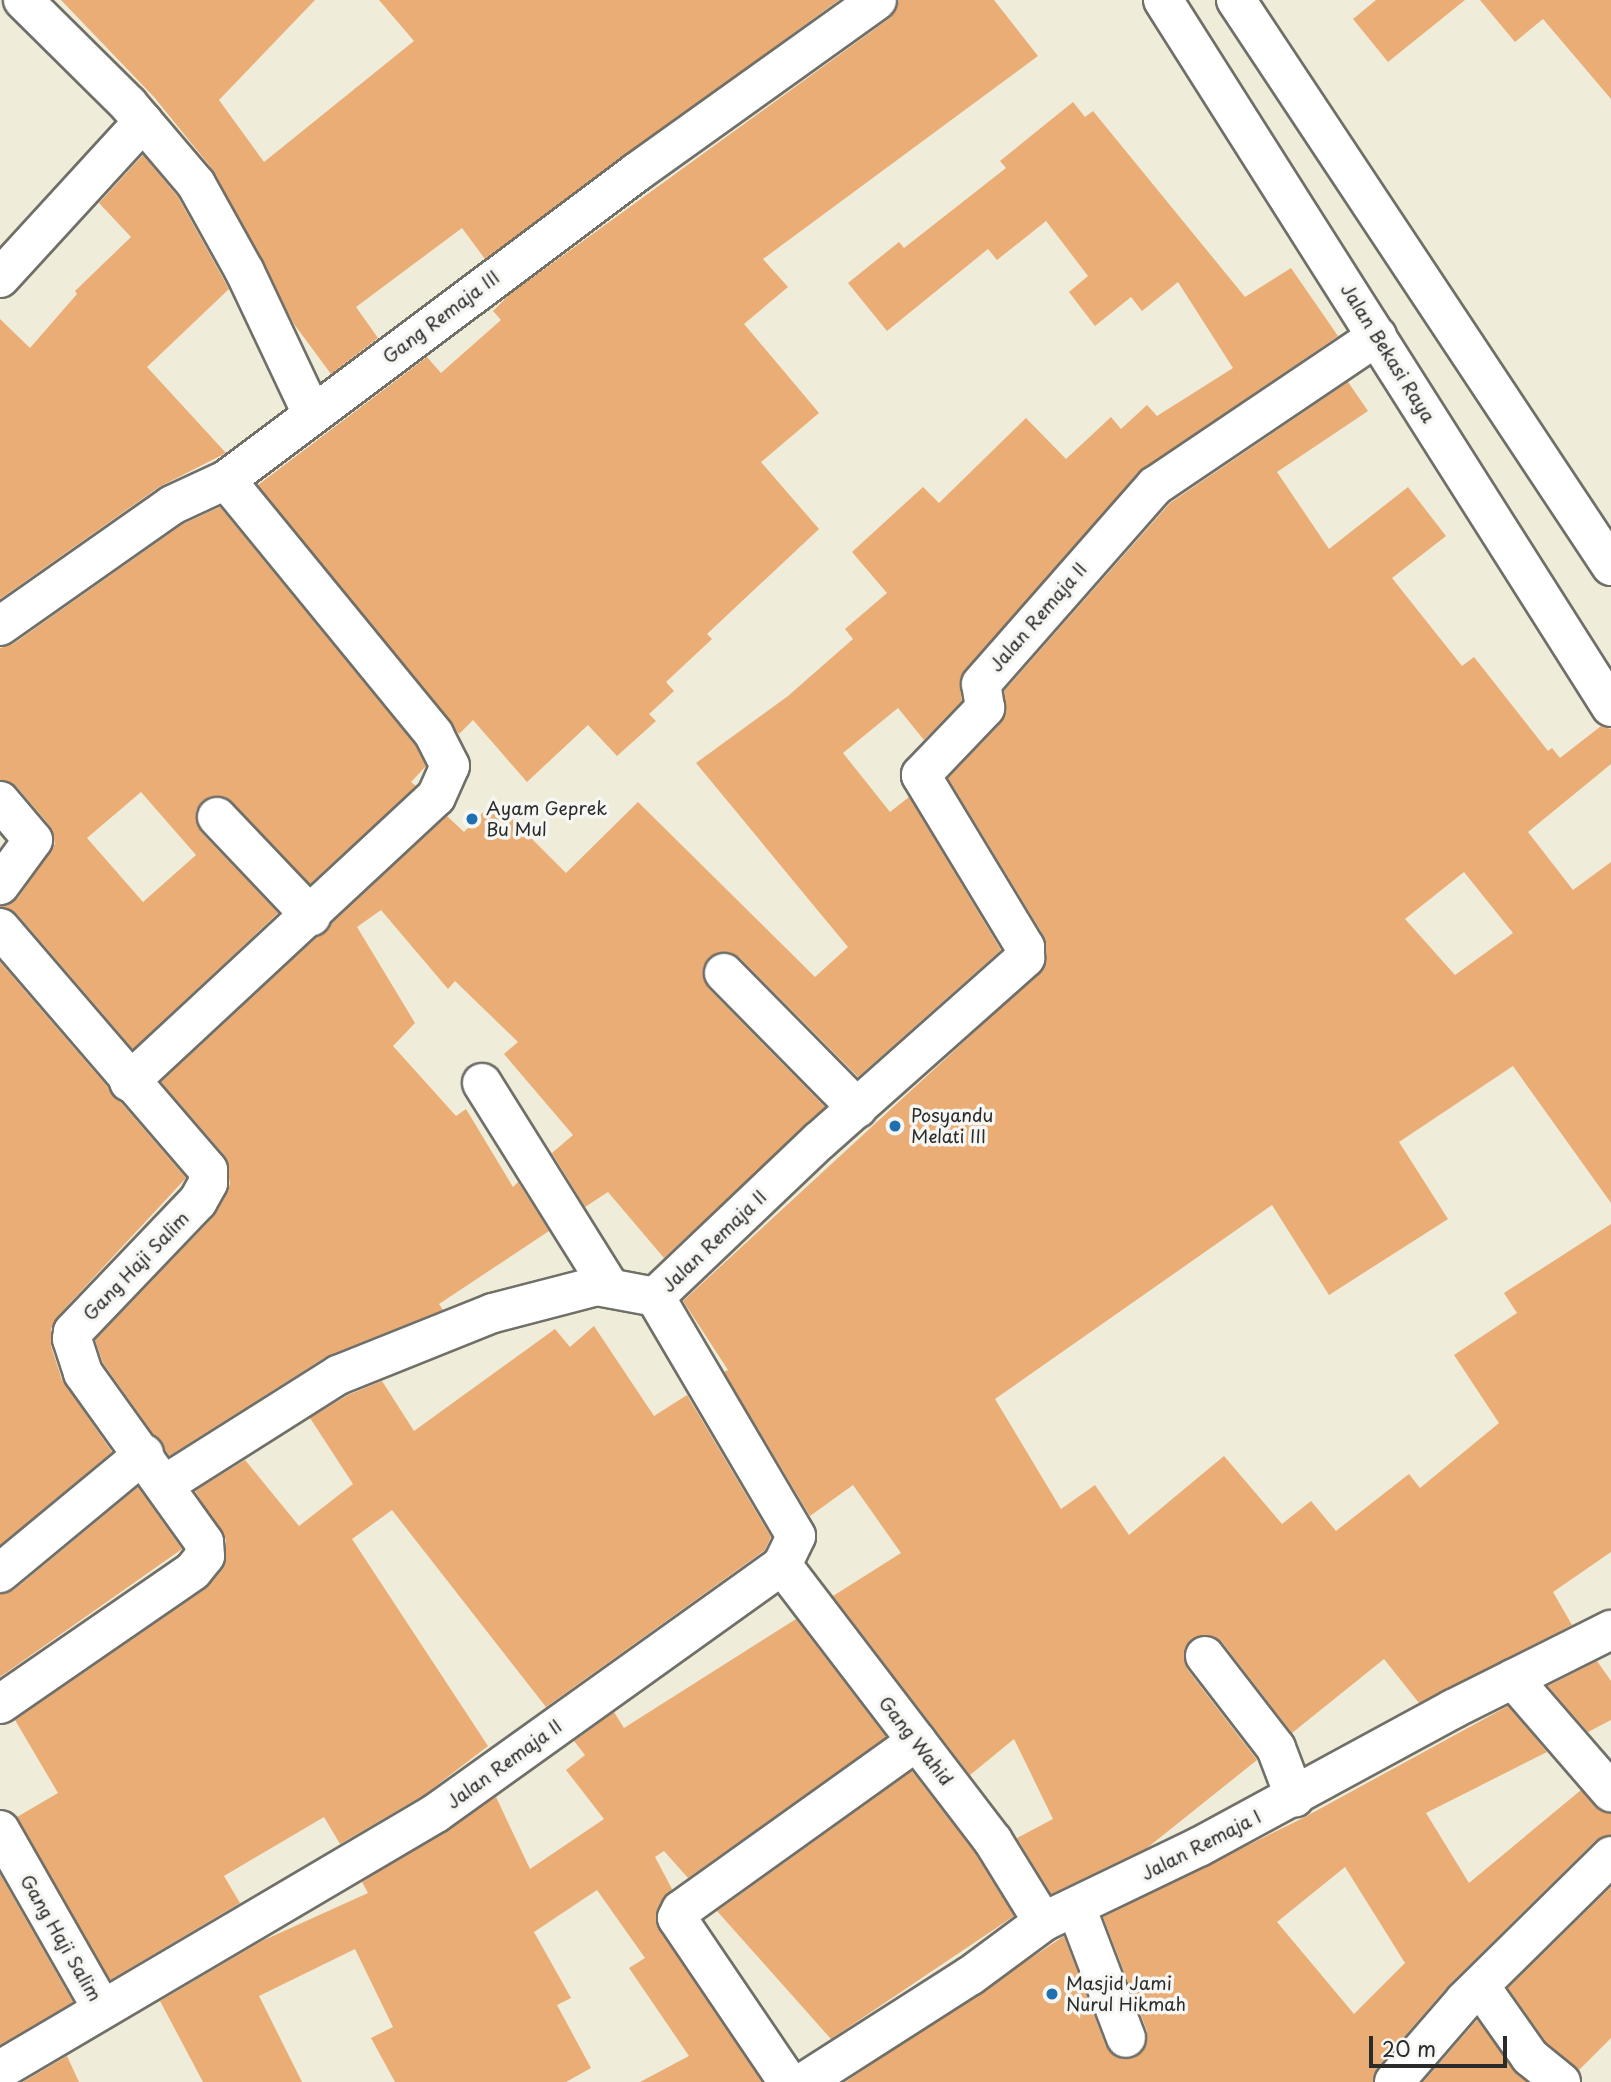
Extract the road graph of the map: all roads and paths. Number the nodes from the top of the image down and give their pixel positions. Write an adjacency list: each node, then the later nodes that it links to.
1 (23, 0): 5 (street)
2 (877, 0): 8 (street, Gang Remaja III)
3 (1163, 0): 7 (street, Jalan Bekasi Raya)
4 (1236, 0): 10 (street)
5 (143, 122): 6 (street); 8 (street)
6 (0, 278)
7 (1377, 336): 12 (street, Jalan Bekasi Raya); 21 (street, Jalan Remaja II)
8 (312, 414): 9 (street, Gang Remaja III)
9 (226, 480): 11 (street, Gang Remaja III); 16 (street)
10 (1611, 566)
11 (0, 626)
12 (1611, 707)
13 (0, 801): 15 (street)
14 (217, 817): 16 (street)
15 (0, 885)
16 (311, 916): 19 (street)
17 (0, 928): 19 (street, Gang Haji Salim)
18 (724, 973): 21 (street)
19 (129, 1082): 24 (street, Gang Haji Salim)
20 (482, 1083): 22 (street)
21 (857, 1108): 23 (street, Jalan Remaja II)
22 (609, 1286): 23 (street); 24 (street)
23 (655, 1297): 25 (street, Jalan Remaja II)
24 (154, 1469): 26 (street); 30 (street, Gang Haji Salim)
25 (782, 1565): 31 (street, Gang Wahid); 38 (street, Jalan Remaja II)
26 (0, 1573)
27 (1611, 1630): 29 (street, Jalan Remaja I)
28 (1205, 1656): 33 (street)
29 (1513, 1678): 32 (street); 33 (street, Jalan Remaja I)
30 (0, 1704)
31 (917, 1741): 36 (street, Gang Wahid); 41 (street)
32 (1611, 1792)
33 (1295, 1798): 36 (street, Jalan Remaja I)
34 (0, 1830): 38 (street, Gang Haji Salim)
35 (1611, 1856): 37 (street)
36 (1060, 1914): 39 (street, Gang Wahid); 42 (street, Jalan Remaja I)
37 (1480, 1986): 43 (street); 44 (street)
38 (102, 2010): 40 (street, Jalan Remaja II)
39 (1126, 2038)
40 (0, 2070)
41 (788, 2082)
42 (804, 2082)
43 (1394, 2082)
44 (1561, 2082)

